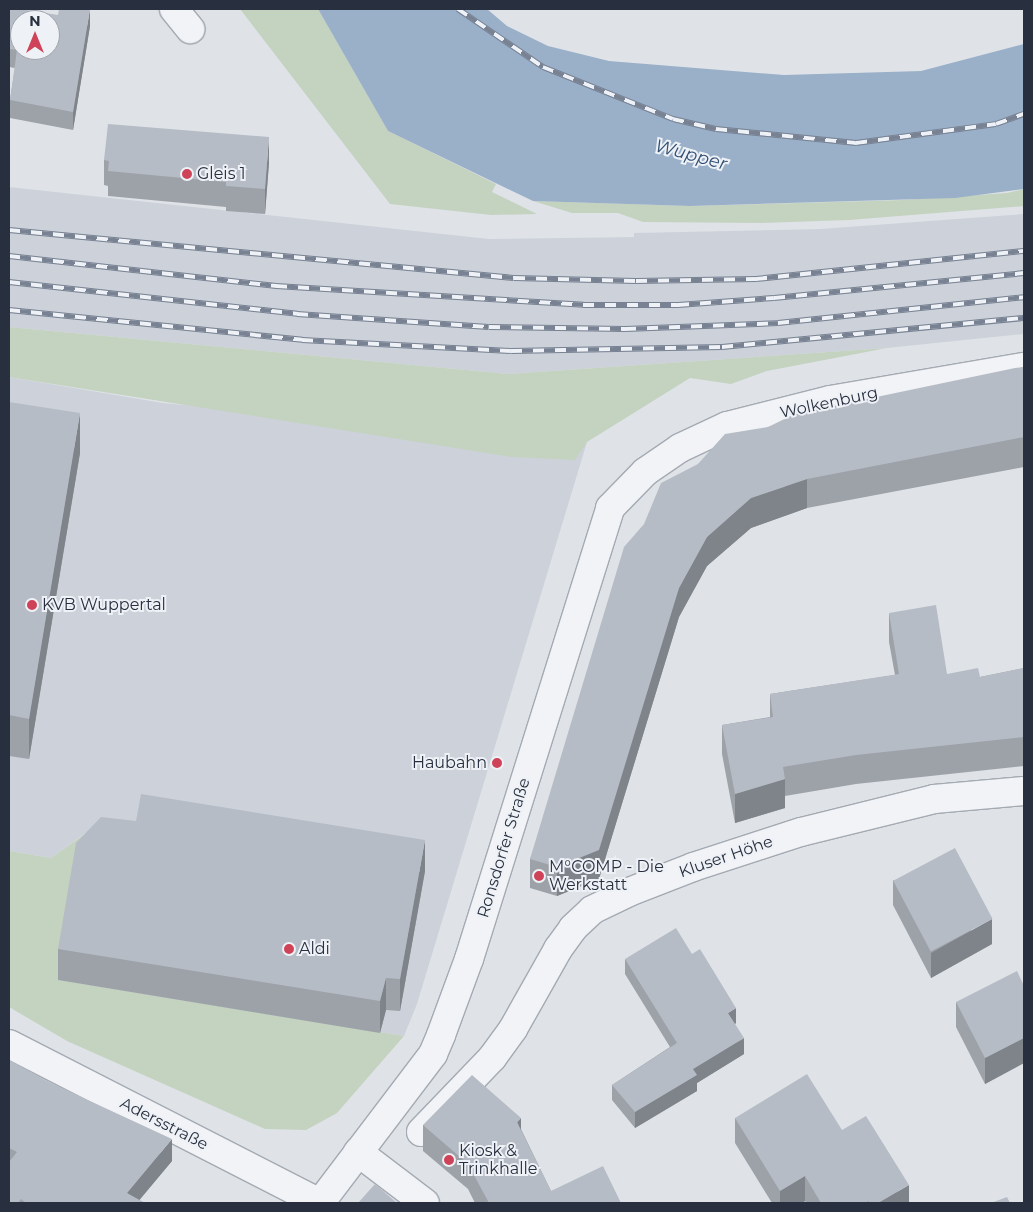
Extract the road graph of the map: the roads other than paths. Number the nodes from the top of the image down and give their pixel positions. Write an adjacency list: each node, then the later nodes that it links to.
1 (1024, 367): 2 (street, Wolkenburg)
2 (645, 472): 6 (street, Ronsdorfer Straße)
3 (1024, 791): 5 (street, Kluser Höhe)
4 (9, 1044): 7 (street, Adersstraße)
5 (421, 1132)
6 (358, 1152): 7 (street, Ronsdorfer Straße); 8 (street)
7 (320, 1203)
8 (425, 1203)

